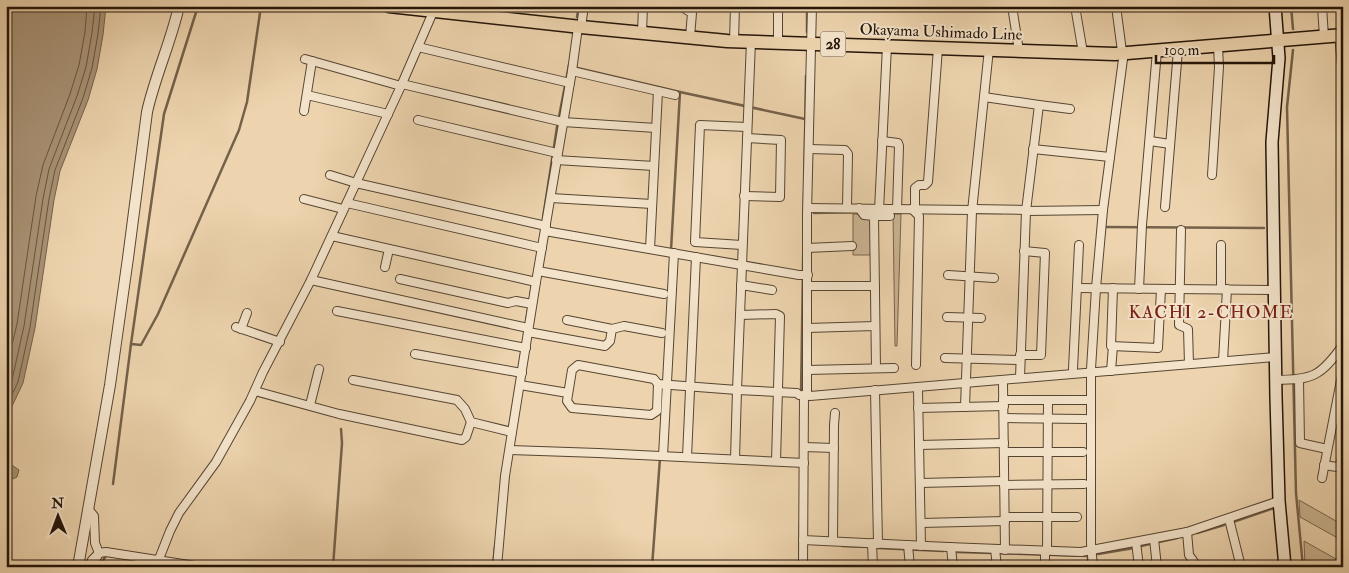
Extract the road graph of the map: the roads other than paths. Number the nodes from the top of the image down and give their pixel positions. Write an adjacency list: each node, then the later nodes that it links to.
1 (179, 6): 199 (street)
2 (388, 6): 14 (main road, Okayama Ushimado Line / 28)
3 (584, 6): 15 (street)
4 (643, 6): 16 (street)
5 (680, 6): 18 (street)
6 (735, 6): 21 (street)
7 (778, 6): 23 (street)
8 (812, 6): 24 (street)
9 (1012, 6): 31 (street)
10 (1075, 6): 33 (street)
11 (1116, 6): 34 (street)
12 (1275, 6): 20 (main road)
13 (1322, 6): 19 (street)
14 (433, 12): 15 (main road, Okayama Ushimado Line / 28); 27 (street)
15 (579, 27): 16 (main road, Okayama Ushimado Line / 28); 35 (street)
16 (642, 33): 18 (main road, Okayama Ushimado Line / 28)
17 (1341, 35): 19 (main road, Okayama Ushimado Line / 28); 36 (street)
18 (690, 37): 21 (main road, Okayama Ushimado Line / 28)
19 (1324, 37): 20 (main road, Okayama Ushimado Line / 28)
20 (1278, 40): 26 (main road, Okayama Ushimado Line / 28); 113 (main road)
21 (734, 41): 22 (main road, Okayama Ushimado Line / 28)
22 (751, 41): 23 (main road, Okayama Ushimado Line / 28); 49 (street)
23 (778, 42): 24 (main road, Okayama Ushimado Line / 28)
24 (812, 43): 25 (main road, Okayama Ushimado Line / 28); 55 (street)
25 (887, 46): 28 (main road, Okayama Ushimado Line / 28); 53 (street)
26 (1218, 46): 30 (main road, Okayama Ushimado Line / 28); 61 (street)
27 (418, 47): 37 (street); 38 (street)
28 (938, 48): 29 (main road, Okayama Ushimado Line / 28); 73 (street)
29 (989, 49): 31 (main road, Okayama Ushimado Line / 28); 42 (street)
30 (1178, 50): 32 (main road, Okayama Ushimado Line / 28); 54 (street)
31 (1019, 51): 33 (main road, Okayama Ushimado Line / 28)
32 (1157, 51): 34 (main road, Okayama Ushimado Line / 28); 52 (street)
33 (1082, 53): 34 (main road, Okayama Ushimado Line / 28)
34 (1123, 54): 58 (street)
35 (572, 68): 37 (street); 39 (street)
36 (1343, 77)
37 (566, 82): 48 (street)
38 (400, 85): 40 (street); 46 (street); 48 (street)
39 (658, 91): 41 (street); 50 (street)
40 (306, 94): 45 (street); 46 (street)
41 (675, 95)
42 (984, 97): 43 (street); 74 (street)
43 (1038, 105): 44 (street); 56 (street)
44 (1070, 108)
45 (304, 111)
46 (388, 114): 62 (street)
47 (418, 120): 57 (street)
48 (560, 122): 50 (street); 57 (street)
49 (747, 127): 51 (street); 81 (street)
50 (656, 128): 59 (street)
51 (746, 138): 63 (street); 63 (street)
52 (1150, 141): 54 (street); 108 (street)
53 (882, 142): 71 (street); 76 (street)
54 (1170, 144): 70 (street)
55 (809, 149): 68 (street); 69 (street)
56 (1033, 149): 58 (street); 75 (street)
57 (555, 154): 59 (street); 64 (street)
58 (1110, 157): 72 (street)
59 (654, 166): 66 (street)
60 (330, 175): 62 (street)
61 (1212, 175)
62 (356, 182): 67 (street); 78 (street)
63 (744, 196): 81 (street)
64 (551, 198): 66 (street); 78 (street)
65 (304, 199): 67 (street)
66 (652, 204): 87 (street)
67 (343, 207): 80 (street); 85 (street)
68 (847, 207): 69 (street); 76 (street)
69 (808, 208): 86 (street)
70 (1165, 208)
71 (897, 209): 73 (street); 76 (street)
72 (1103, 210): 75 (street); 106 (street)
73 (914, 211): 74 (street); 139 (street)
74 (972, 211): 75 (street); 97 (street)
75 (1026, 212): 89 (street)
76 (876, 213): 77 (street); 104 (street)
77 (890, 216)
78 (545, 229): 85 (street); 87 (street)
79 (1181, 230): 110 (street)
80 (332, 236): 88 (street); 100 (street)
81 (742, 245): 92 (street)
82 (1080, 245): 105 (street)
83 (1221, 245): 111 (street)
84 (852, 246): 86 (street)
85 (539, 247): 94 (street)
86 (807, 248): 95 (street)
87 (650, 249): 90 (street)
88 (389, 250): 93 (street); 101 (street)
89 (1024, 251): 135 (street); 135 (street)
90 (672, 253): 91 (street); 156 (street)
91 (696, 257): 92 (street); 157 (street)
92 (742, 265): 95 (street); 102 (street)
93 (386, 266)
94 (538, 271): 101 (street); 114 (street)
95 (804, 275): 103 (street)
96 (948, 275): 97 (street)
97 (969, 277): 98 (street); 120 (street)
98 (994, 278)
99 (400, 279): 115 (street)
100 (311, 280): 124 (street); 128 (street)
101 (533, 281): 115 (street)
102 (741, 285): 112 (street); 118 (street)
103 (807, 286): 104 (street); 125 (street)
104 (875, 286): 123 (street)
105 (1077, 288): 106 (street); 142 (street)
106 (1096, 288): 107 (street); 147 (street)
107 (1113, 288): 108 (street); 129 (street)
108 (1139, 289): 109 (street)
109 (1161, 289): 110 (street); 129 (street)
110 (1179, 289): 111 (street); 138 (street)
111 (1224, 289): 113 (street); 137 (street)
112 (772, 290)
113 (1275, 290): 133 (main road)
114 (664, 294)
115 (532, 304): 124 (street)
116 (337, 311): 131 (street)
117 (247, 313): 128 (street)
118 (740, 315): 159 (street); 163 (street)
119 (947, 317): 120 (street)
120 (968, 318): 121 (street); 136 (street)
121 (981, 318)
122 (567, 320): 126 (street)
123 (876, 326): 125 (street); 140 (street)
124 (526, 328): 126 (street); 131 (street)
125 (807, 328): 144 (street)
126 (612, 330): 127 (street)
127 (662, 333)
128 (278, 341): 158 (street)
129 (1113, 346): 146 (street)
130 (1343, 346): 152 (street)
131 (523, 348): 148 (street)
132 (415, 354): 148 (street)
133 (1275, 357): 137 (street); 151 (main road)
134 (945, 358): 136 (street)
135 (1020, 358): 136 (street); 149 (street)
136 (966, 359): 153 (street)
137 (1223, 361): 138 (street)
138 (1188, 364): 146 (street)
139 (916, 365)
140 (876, 368): 141 (street); 144 (street)
141 (894, 368)
142 (1073, 369)
143 (319, 370): 168 (street)
144 (807, 370): 164 (street)
145 (1343, 370): 181 (street)
146 (1111, 371): 147 (street)
147 (1092, 372): 149 (street); 215 (street)
148 (522, 373): 155 (street)
149 (1020, 378): 153 (street)
150 (353, 380): 175 (street)
151 (1275, 380): 152 (street); 198 (main road)
152 (1296, 380): 181 (street)
153 (965, 383): 161 (street); 169 (street)
154 (1003, 384): 167 (street)
155 (520, 385): 162 (street); 176 (street)
156 (663, 385): 157 (street); 162 (street); 162 (street); 187 (street)
157 (691, 387): 159 (street); 188 (street)
158 (255, 390): 168 (street); 219 (street)
159 (737, 390): 163 (street); 189 (street)
160 (918, 390): 170 (street)
161 (875, 391): 164 (street); 210 (street)
162 (568, 393)
163 (778, 393): 164 (street); 190 (street)
164 (803, 396): 179 (street)
165 (1048, 400): 166 (street); 167 (street); 173 (street)
166 (1086, 400)
167 (1003, 403): 169 (street); 172 (street)
168 (310, 405): 175 (street)
169 (965, 407): 170 (street)
170 (918, 408): 178 (street)
171 (836, 413): 180 (street)
172 (1004, 418): 173 (street); 177 (street)
173 (1048, 419): 174 (street); 184 (street)
174 (1085, 419)
175 (470, 422): 176 (street)
176 (510, 431): 182 (street)
177 (1004, 442): 178 (street); 183 (street)
178 (919, 445): 194 (street)
179 (804, 447): 180 (street); 191 (street)
180 (834, 448): 208 (street)
181 (1327, 449): 192 (street)
182 (510, 450): 187 (street); 224 (street)
183 (1004, 452): 184 (street); 195 (street)
184 (1048, 452): 185 (street); 196 (street)
185 (1083, 452)
186 (1343, 452): 192 (street)
187 (661, 455): 188 (street)
188 (688, 457): 189 (street)
189 (735, 459): 190 (street)
190 (776, 461): 191 (street)
191 (801, 463): 207 (street)
192 (1324, 464): 193 (street)
193 (1322, 478)
194 (920, 483): 195 (street); 204 (street)
195 (1004, 483): 196 (street); 203 (street)
196 (1047, 484): 197 (street); 200 (street)
197 (1084, 484)
198 (1279, 501): 202 (street); 236 (main road)
199 (89, 510): 216 (street); 220 (street)
200 (1047, 517): 201 (street); 203 (street); 218 (street)
201 (1077, 517)
202 (1230, 518): 205 (street); 235 (street)
203 (1005, 519): 204 (street); 214 (street)
204 (921, 523): 211 (street)
205 (1187, 532): 206 (street); 234 (street)
206 (1154, 539): 209 (street); 233 (street)
207 (803, 540): 208 (street); 225 (street)
208 (834, 541): 210 (street)
209 (1136, 542): 215 (street); 232 (street)
210 (873, 545): 213 (street); 226 (street)
211 (921, 546): 212 (street); 213 (street)
212 (952, 547): 217 (street); 228 (street)
213 (909, 548): 227 (street)
214 (1005, 550): 217 (street); 218 (street)
215 (1089, 550): 218 (street); 231 (street)
216 (105, 552): 219 (street); 221 (street); 222 (street)
217 (996, 552): 229 (street)
218 (1045, 553): 230 (street)
219 (159, 559): 223 (street)
220 (78, 567)
221 (90, 567)
222 (94, 567)
223 (202, 567)
224 (497, 567)
225 (803, 567)
226 (873, 567)
227 (910, 567)
228 (953, 567)
229 (997, 567)
230 (1045, 567)
231 (1093, 567)
232 (1138, 567)
233 (1157, 567)
234 (1194, 567)
235 (1241, 567)
236 (1285, 567)

